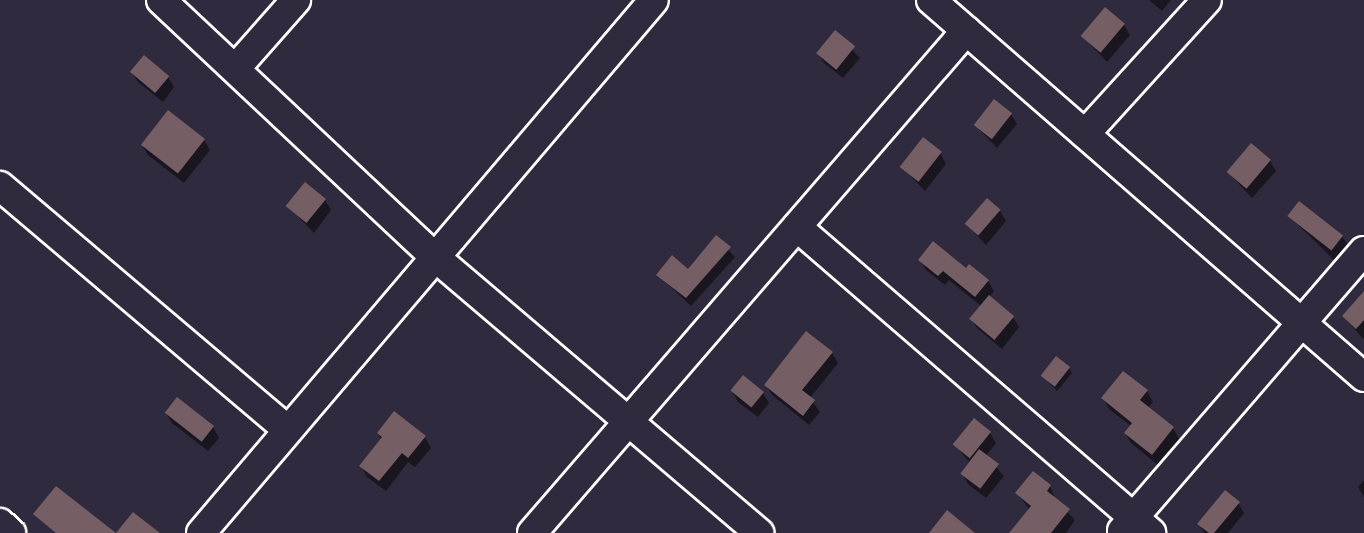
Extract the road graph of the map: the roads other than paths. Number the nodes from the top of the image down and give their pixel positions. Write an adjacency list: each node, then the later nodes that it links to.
1 (161, 0): 7 (street)
2 (296, 0): 7 (street)
3 (654, 0): 12 (street)
4 (931, 0): 6 (street)
5 (1208, 0): 8 (street)
6 (966, 31): 8 (street); 10 (street)
7 (236, 68): 12 (street)
8 (1084, 134): 13 (street)
9 (0, 186): 16 (street)
10 (797, 227): 15 (street); 18 (street)
11 (1364, 251): 13 (street)
12 (435, 257): 15 (street); 16 (street)
13 (1302, 323): 14 (street); 18 (street)
14 (1364, 377)
15 (630, 420): 21 (street); 22 (street)
16 (288, 430): 20 (street)
17 (0, 523): 19 (street)
18 (1135, 528)
19 (12, 533)
20 (201, 533)
21 (532, 533)
22 (759, 533)

